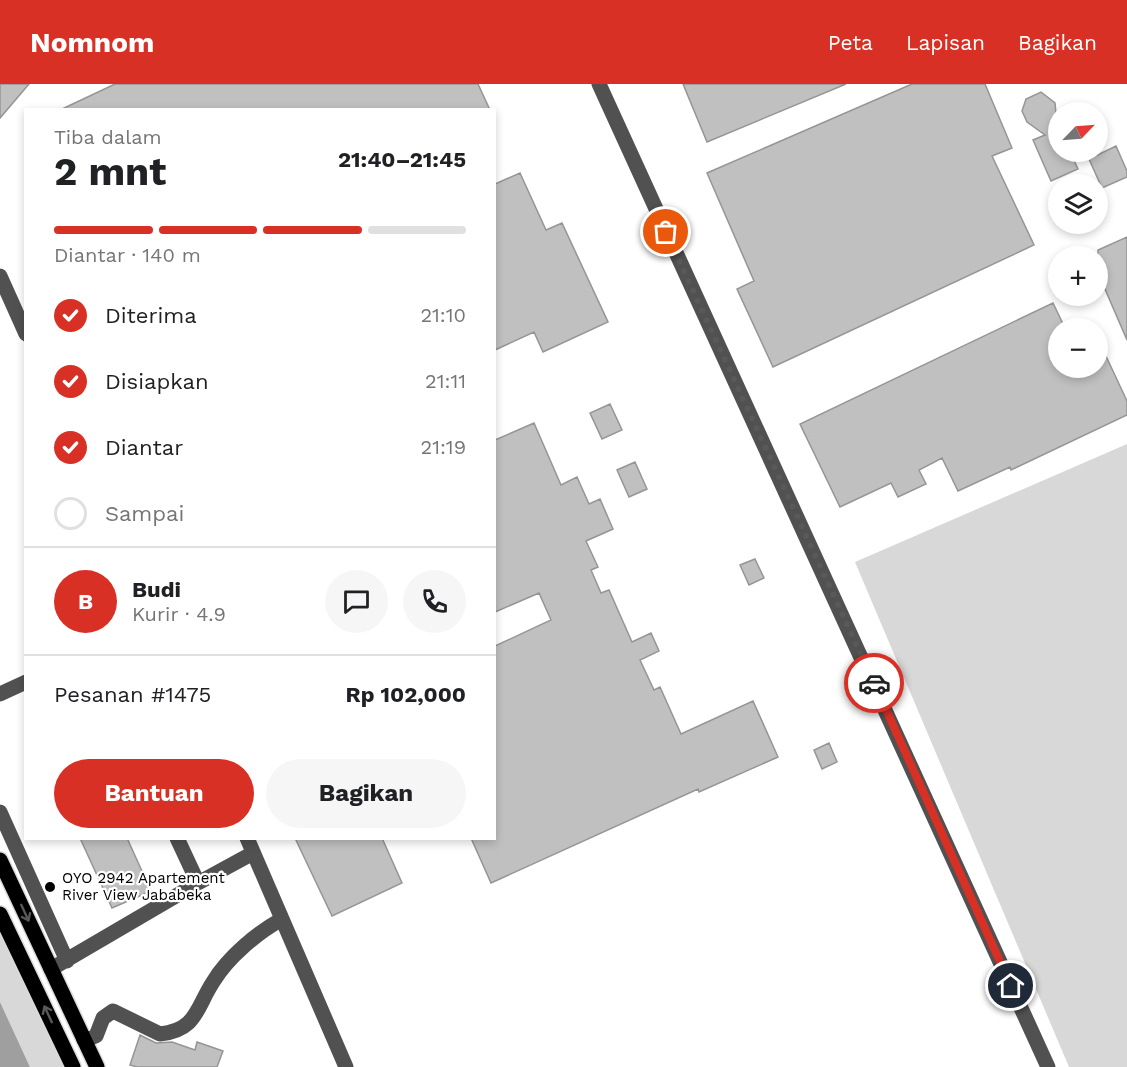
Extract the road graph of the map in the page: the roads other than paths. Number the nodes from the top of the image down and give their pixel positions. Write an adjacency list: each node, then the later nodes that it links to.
1 (599, 84): 19 (street)
2 (0, 276): 3 (street)
3 (24, 330)
4 (24, 683): 5 (street)
5 (0, 694)
6 (0, 812): 13 (street)
7 (178, 840): 10 (street)
8 (250, 846): 10 (street); 12 (street)
9 (0, 860): 14 (main road, one-way to 14)
10 (198, 883): 13 (street)
11 (0, 914): 16 (main road, one-way to 11)
12 (282, 919): 15 (street); 18 (street)
13 (66, 962): 14 (street)
14 (51, 969): 15 (main road)
15 (84, 1040): 17 (main road)
16 (73, 1067)
17 (97, 1067)
18 (346, 1067)
19 (1048, 1067)

